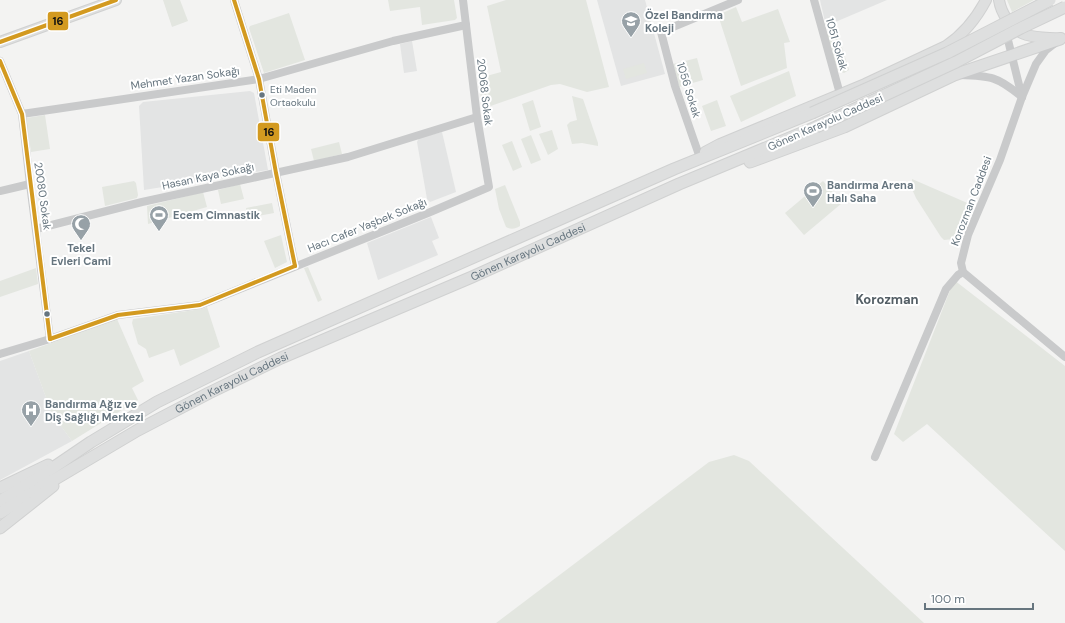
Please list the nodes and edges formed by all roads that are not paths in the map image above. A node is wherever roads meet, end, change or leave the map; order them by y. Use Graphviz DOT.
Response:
graph roads {
  1 [pos="116,0"];
  2 [pos="234,0"];
  3 [pos="463,0"];
  4 [pos="738,0"];
  5 [pos="814,0"];
  6 [pos="986,0"];
  7 [pos="1050,0"];
  8 [pos="999,4"];
  9 [pos="1065,7"];
  10 [pos="466,25"];
  11 [pos="1062,38"];
  12 [pos="0,42"];
  13 [pos="1011,56"];
  14 [pos="0,61"];
  15 [pos="954,75"];
  16 [pos="259,79"];
  17 [pos="840,94"];
  18 [pos="1022,97"];
  19 [pos="22,114"];
  20 [pos="477,117"];
  21 [pos="699,155"];
  22 [pos="674,169"];
  23 [pos="276,173"];
  24 [pos="30,184"];
  25 [pos="679,184"];
  26 [pos="489,186"];
  27 [pos="0,191"];
  28 [pos="36,229"];
  29 [pos="295,266"];
  30 [pos="963,272"];
  31 [pos="50,339"];
  32 [pos="0,354"];
  33 [pos="1065,357"];
  34 [pos="71,456"];
  35 [pos="875,457"];
  36 [pos="70,470"];
  37 [pos="0,488"];
  38 [pos="0,501"];
  39 [pos="0,513"];
  40 [pos="0,528"];
  1 -- 12 [label="main road"];
  2 -- 16 [label="street"];
  3 -- 10 [label="street, 20068 Sokak"];
  4 -- 21 [label="street, 1056 Sokak"];
  5 -- 17 [label="street, 1051 Sokak"];
  6 -- 17 [label="main road"];
  7 -- 22 [label="highway, Gönen Karayolu Caddesi, bridge"];
  8 -- 11 [label="main road"];
  8 -- 13 [label="street"];
  9 -- 25 [label="highway, Gönen Karayolu Caddesi, bridge"];
  10 -- 16 [label="street, Mehmet Yazan Sokağı"];
  10 -- 20 [label="street, 20068 Sokak"];
  11 -- 13 [label="highway"];
  11 -- 18 [label="street, Korozman Caddesi"];
  13 -- 15 [label="highway"];
  13 -- 18 [label="street"];
  14 -- 19 [label="street, 20080 Sokak"];
  15 -- 18 [label="street"];
  15 -- 25 [label="highway"];
  16 -- 19 [label="street, Mehmet Yazan Sokağı"];
  16 -- 23 [label="street"];
  17 -- 21 [label="main road"];
  18 -- 30 [label="street, Korozman Caddesi"];
  19 -- 24 [label="street, 20080 Sokak"];
  20 -- 23 [label="street, Hasan Kaya Sokağı"];
  20 -- 26 [label="street, 20068 Sokak"];
  21 -- 22 [label="main road"];
  22 -- 34 [label="highway, Gönen Karayolu Caddesi"];
  23 -- 28 [label="street, Hasan Kaya Sokağı"];
  23 -- 29 [label="street"];
  24 -- 27 [label="street"];
  24 -- 28 [label="street, 20080 Sokak"];
  25 -- 36 [label="highway, Gönen Karayolu Caddesi"];
  26 -- 29 [label="street, Hacı Cafer Yaşbek Sokağı"];
  28 -- 31 [label="street, 20080 Sokak"];
  29 -- 31 [label="street, Hacı Cafer Yaşbek Sokağı"];
  30 -- 33 [label="street"];
  30 -- 35 [label="street"];
  31 -- 32 [label="street, Hacı Cafer Yaşbek Sokağı"];
  34 -- 37 [label="highway"];
  34 -- 38 [label="highway, Gönen Karayolu Caddesi"];
  36 -- 39 [label="highway, Gönen Karayolu Caddesi"];
  36 -- 40 [label="highway"];
}
